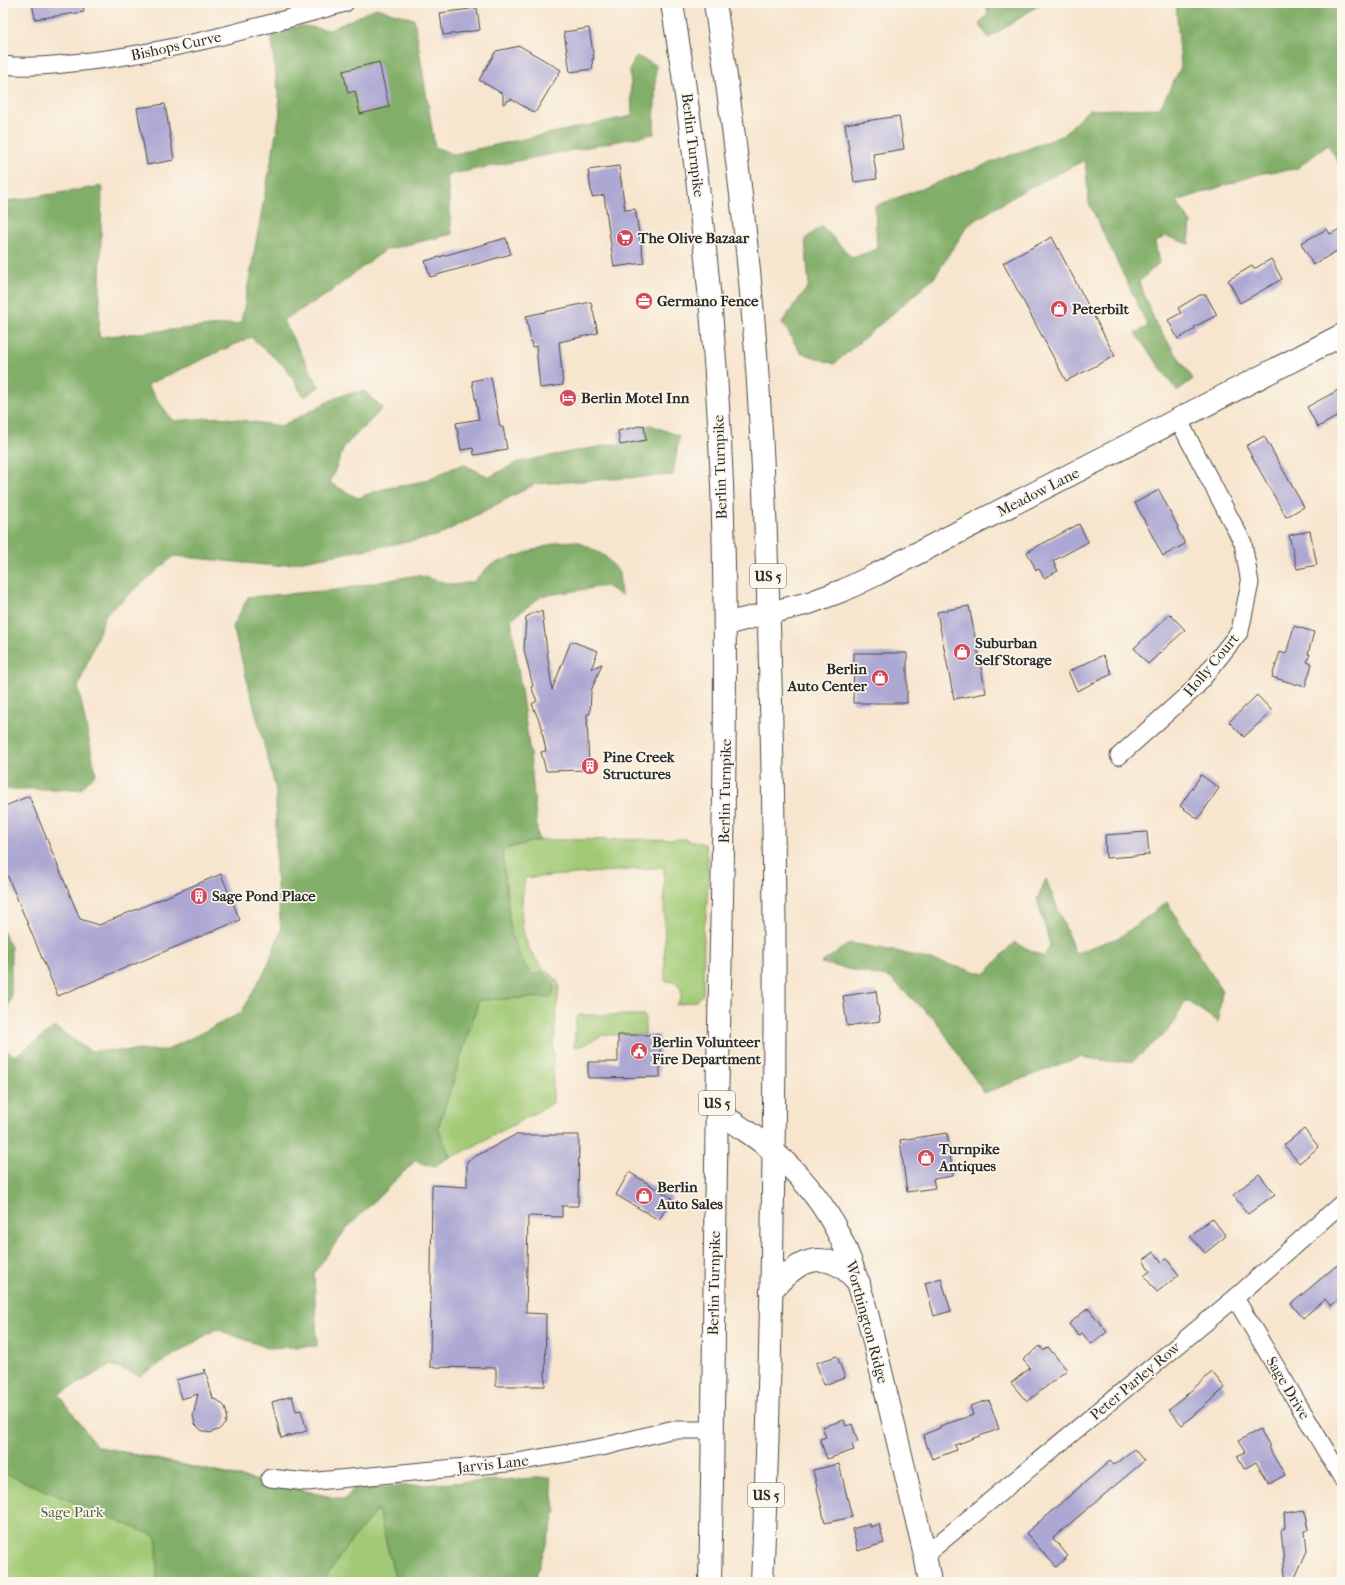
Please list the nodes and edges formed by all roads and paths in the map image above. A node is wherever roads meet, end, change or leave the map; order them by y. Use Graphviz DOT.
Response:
graph roads {
  1 [pos="345,3"];
  2 [pos="672,3"];
  3 [pos="715,3"];
  4 [pos="3,65"];
  5 [pos="1342,335"];
  6 [pos="1178,419"];
  7 [pos="769,613"];
  8 [pos="725,624"];
  9 [pos="1119,756"];
  10 [pos="717,1111"];
  11 [pos="774,1152"];
  12 [pos="1342,1203"];
  13 [pos="859,1283"];
  14 [pos="771,1291"];
  15 [pos="1235,1298"];
  16 [pos="713,1430"];
  17 [pos="270,1478"];
  18 [pos="1342,1478"];
  19 [pos="925,1555"];
  20 [pos="710,1582"];
  21 [pos="762,1582"];
  22 [pos="930,1582"];
  1 -- 4 [label="street, Bishops Curve"];
  2 -- 8 [label="main road, Berlin Turnpike / US 5"];
  3 -- 7 [label="main road, US 5"];
  5 -- 6 [label="main road, Meadow Lane"];
  6 -- 7 [label="main road, Meadow Lane"];
  6 -- 9 [label="street, Holly Court"];
  7 -- 8 [label="main road, Meadow Lane"];
  7 -- 11 [label="main road, US 5"];
  8 -- 10 [label="main road, Berlin Turnpike / US 5"];
  10 -- 11 [label="main road, Worthington Ridge"];
  10 -- 16 [label="main road, Berlin Turnpike / US 5"];
  11 -- 13 [label="main road, Worthington Ridge"];
  11 -- 14 [label="main road, US 5"];
  12 -- 15 [label="street, Peter Parley Row"];
  13 -- 14 [label="main road"];
  13 -- 19 [label="main road, Worthington Ridge"];
  14 -- 21 [label="main road, US 5"];
  15 -- 18 [label="street, Sage Drive"];
  15 -- 19 [label="street, Peter Parley Row"];
  16 -- 17 [label="street, Jarvis Lane"];
  16 -- 20 [label="main road, Berlin Turnpike / US 5"];
  19 -- 22 [label="main road, Worthington Ridge"];
}
